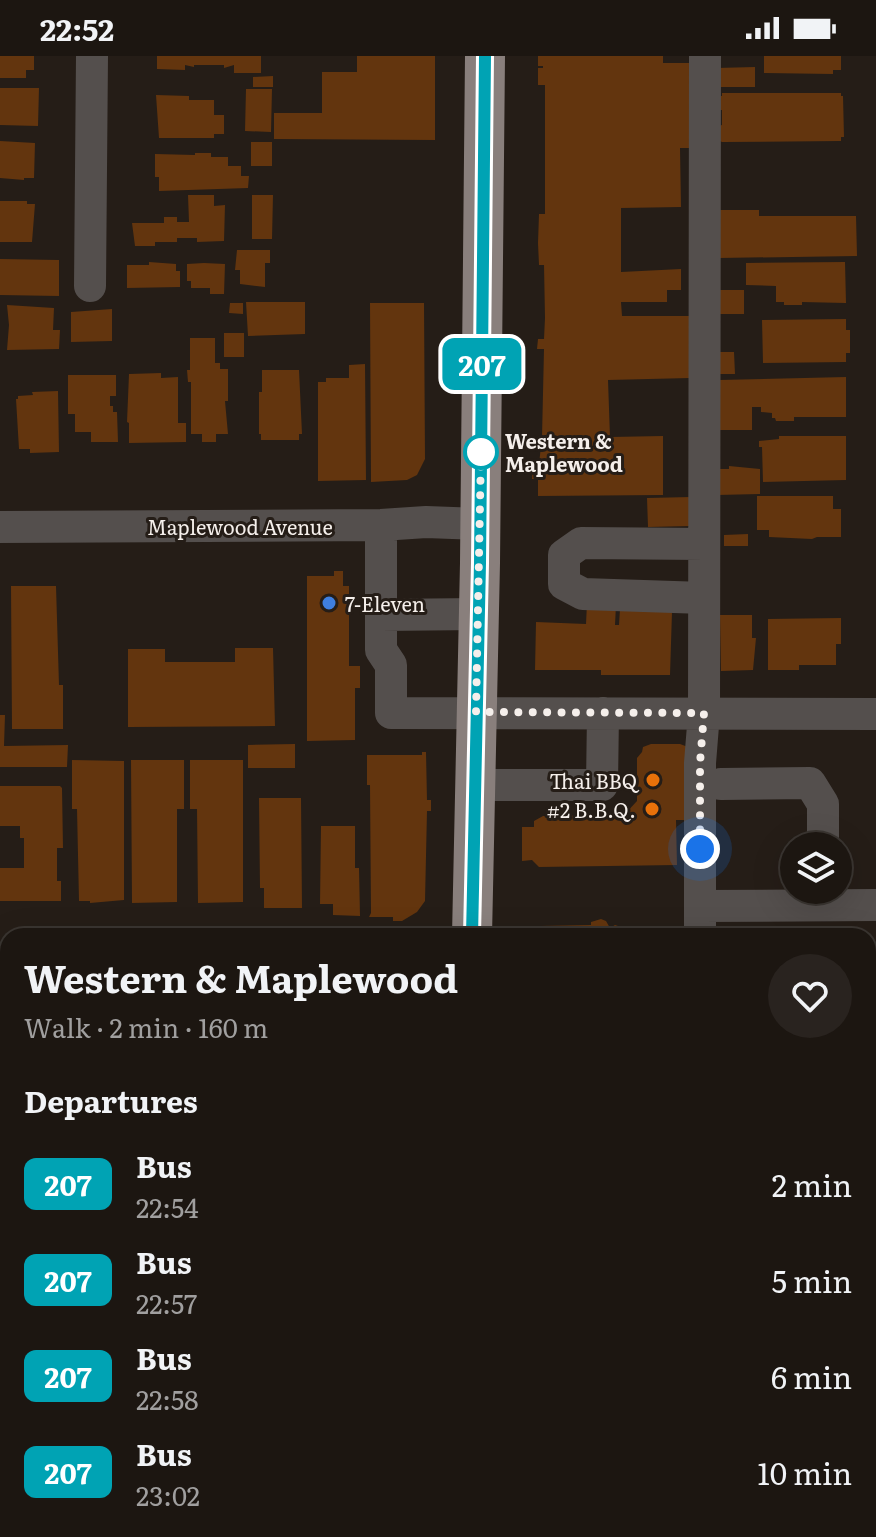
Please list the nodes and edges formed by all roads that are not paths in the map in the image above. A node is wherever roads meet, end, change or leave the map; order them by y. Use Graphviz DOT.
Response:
graph roads {
  1 [pos="92,56"];
  2 [pos="485,56"];
  3 [pos="705,56"];
  4 [pos="90,286"];
  5 [pos="480,524"];
  6 [pos="381,525"];
  7 [pos="0,527"];
  8 [pos="704,544"];
  9 [pos="704,598"];
  10 [pos="478,614"];
  11 [pos="381,615"];
  12 [pos="476,712"];
  13 [pos="603,713"];
  14 [pos="704,713"];
  15 [pos="876,714"];
  16 [pos="721,784"];
  17 [pos="475,785"];
  18 [pos="823,832"];
  19 [pos="852,901"];
  20 [pos="787,904"];
  21 [pos="876,905"];
  22 [pos="700,921"];
  23 [pos="472,928"];
  1 -- 4 [label="street"];
  2 -- 5 [label="main road"];
  3 -- 8 [label="street"];
  5 -- 6 [label="street, Maplewood Avenue"];
  5 -- 10 [label="main road"];
  6 -- 7 [label="street, Maplewood Avenue"];
  6 -- 11 [label="street"];
  8 -- 9 [label="street"];
  8 -- 9 [label="street"];
  9 -- 14 [label="street"];
  10 -- 11 [label="street"];
  10 -- 12 [label="main road"];
  11 -- 12 [label="street"];
  12 -- 13 [label="street"];
  12 -- 17 [label="main road"];
  13 -- 14 [label="street"];
  13 -- 17 [label="street"];
  14 -- 15 [label="street"];
  14 -- 22 [label="street"];
  16 -- 18 [label="street"];
  17 -- 23 [label="main road"];
  19 -- 21 [label="street"];
  20 -- 22 [label="street"];
}
